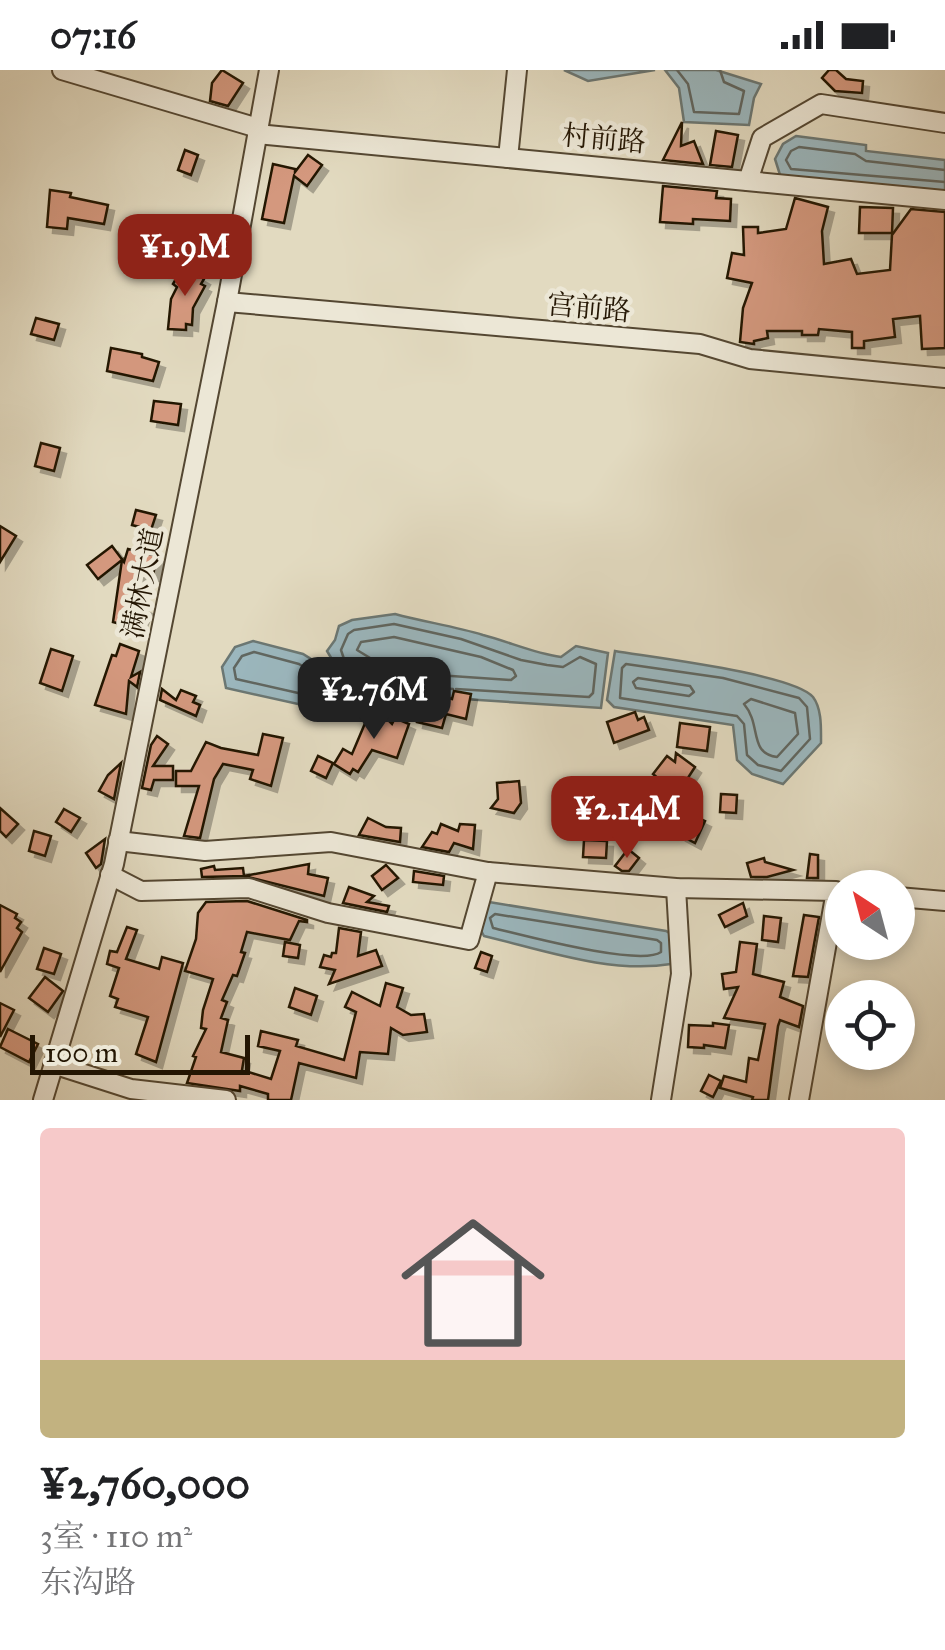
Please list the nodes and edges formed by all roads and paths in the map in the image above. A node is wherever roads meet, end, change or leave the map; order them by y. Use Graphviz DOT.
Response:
graph roads {
  1 [pos="62,70"];
  2 [pos="269,70"];
  3 [pos="516,70"];
  4 [pos="945,122"];
  5 [pos="258,131"];
  6 [pos="508,158"];
  7 [pos="748,181"];
  8 [pos="945,200"];
  9 [pos="227,302"];
  10 [pos="945,378"];
  11 [pos="118,841"];
  12 [pos="488,872"];
  13 [pos="110,876"];
  14 [pos="676,888"];
  15 [pos="825,892"];
  16 [pos="915,898"];
  17 [pos="945,901"];
  18 [pos="826,960"];
  19 [pos="54,1064"];
  20 [pos="42,1100"];
  21 [pos="226,1100"];
  22 [pos="660,1100"];
  23 [pos="799,1100"];
  1 -- 5 [label="street, 村前路"];
  2 -- 5 [label="street, 满林大道"];
  3 -- 6 [label="street"];
  4 -- 7 [label="street"];
  5 -- 6 [label="street, 村前路"];
  5 -- 9 [label="street, 满林大道"];
  6 -- 7 [label="street, 村前路"];
  7 -- 8 [label="street, 村前路"];
  9 -- 10 [label="street, 宫前路"];
  9 -- 11 [label="street, 满林大道"];
  11 -- 12 [label="street"];
  11 -- 13 [label="street, 满林大道"];
  12 -- 13 [label="street"];
  12 -- 14 [label="street"];
  13 -- 19 [label="street, 满林大道"];
  14 -- 15 [label="street"];
  14 -- 22 [label="street"];
  16 -- 17 [label="street"];
  18 -- 23 [label="street"];
  19 -- 20 [label="street, 满林大道"];
  19 -- 21 [label="street"];
}
